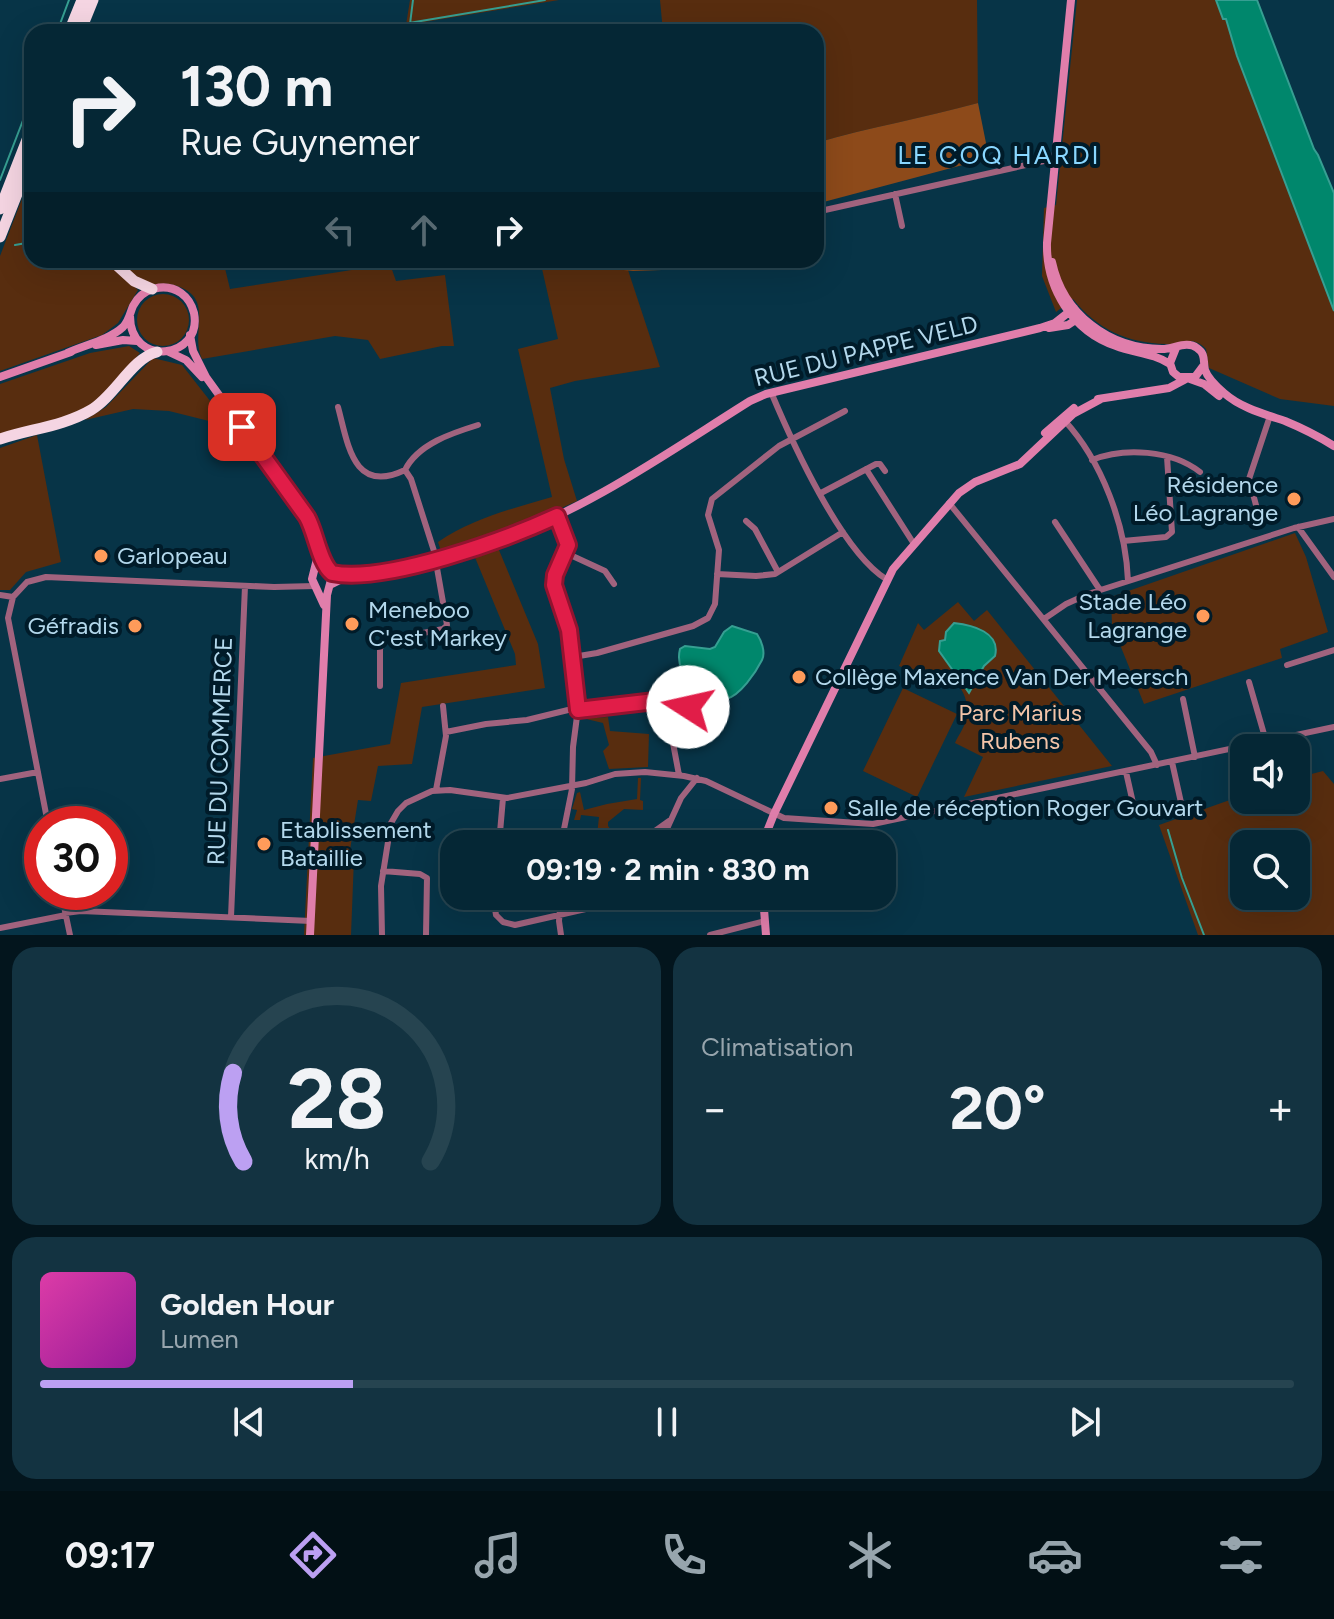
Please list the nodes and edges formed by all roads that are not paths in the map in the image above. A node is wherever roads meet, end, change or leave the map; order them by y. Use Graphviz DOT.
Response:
graph roads {
  1 [pos="82,0"];
  2 [pos="94,0"];
  3 [pos="1071,0"];
  4 [pos="72,24"];
  5 [pos="86,24"];
  6 [pos="24,148"];
  7 [pos="1056,160"];
  8 [pos="24,176"];
  9 [pos="895,194"];
  10 [pos="0,209"];
  11 [pos="824,210"];
  12 [pos="902,226"];
  13 [pos="0,237"];
  14 [pos="120,268"];
  15 [pos="152,289"];
  16 [pos="1071,310"];
  17 [pos="130,316"];
  18 [pos="1078,318"];
  19 [pos="1040,328"];
  20 [pos="190,335"];
  21 [pos="138,341"];
  22 [pos="1176,348"];
  23 [pos="162,352"];
  24 [pos="67,353"];
  25 [pos="1204,365"];
  26 [pos="1171,368"];
  27 [pos="0,377"];
  28 [pos="1188,379"];
  29 [pos="1152,390"];
  30 [pos="771,392"];
  31 [pos="226,405"];
  32 [pos="338,407"];
  33 [pos="1252,410"];
  34 [pos="845,411"];
  35 [pos="1270,416"];
  36 [pos="1063,419"];
  37 [pos="478,425"];
  38 [pos="0,439"];
  39 [pos="792,439"];
  40 [pos="1334,446"];
  41 [pos="1167,457"];
  42 [pos="1092,460"];
  43 [pos="866,469"];
  44 [pos="405,470"];
  45 [pos="885,471"];
  46 [pos="1200,472"];
  47 [pos="821,493"];
  48 [pos="949,503"];
  49 [pos="557,516"];
  50 [pos="1334,519"];
  51 [pos="1260,520"];
  52 [pos="746,521"];
  53 [pos="1055,522"];
  54 [pos="1298,527"];
  55 [pos="1262,528"];
  56 [pos="843,532"];
  57 [pos="1265,537"];
  58 [pos="317,538"];
  59 [pos="1123,541"];
  60 [pos="914,544"];
  61 [pos="566,553"];
  62 [pos="436,559"];
  63 [pos="329,571"];
  64 [pos="314,572"];
  65 [pos="778,572"];
  66 [pos="717,574"];
  67 [pos="357,575"];
  68 [pos="1334,577"];
  69 [pos="886,579"];
  70 [pos="1128,581"];
  71 [pos="614,584"];
  72 [pos="245,586"];
  73 [pos="289,586"];
  74 [pos="316,586"];
  75 [pos="329,586"];
  76 [pos="1100,590"];
  77 [pos="0,595"];
  78 [pos="13,597"];
  79 [pos="1044,619"];
  80 [pos="326,626"];
  81 [pos="1334,650"];
  82 [pos="573,657"];
  83 [pos="1287,665"];
  84 [pos="1249,682"];
  85 [pos="380,686"];
  86 [pos="1183,699"];
  87 [pos="443,706"];
  88 [pos="578,710"];
  89 [pos="1334,727"];
  90 [pos="446,732"];
  91 [pos="1264,734"];
  92 [pos="1300,734"];
  93 [pos="1230,749"];
  94 [pos="1195,757"];
  95 [pos="1172,762"];
  96 [pos="1157,765"];
  97 [pos="38,772"];
  98 [pos="1126,772"];
  99 [pos="679,775"];
  100 [pos="697,778"];
  101 [pos="0,779"];
  102 [pos="573,785"];
  103 [pos="436,790"];
  104 [pos="503,798"];
  105 [pos="1133,803"];
  106 [pos="45,806"];
  107 [pos="774,814"];
  108 [pos="1184,816"];
  109 [pos="669,821"];
  110 [pos="500,830"];
  111 [pos="564,830"];
  112 [pos="656,830"];
  113 [pos="664,830"];
  114 [pos="768,830"];
  115 [pos="383,871"];
  116 [pos="65,910"];
  117 [pos="495,910"];
  118 [pos="560,910"];
  119 [pos="582,910"];
  120 [pos="764,910"];
  121 [pos="66,914"];
  122 [pos="560,915"];
  123 [pos="231,917"];
  124 [pos="311,921"];
  125 [pos="765,921"];
  126 [pos="0,928"];
  127 [pos="70,935"];
  128 [pos="310,935"];
  129 [pos="382,935"];
  130 [pos="426,935"];
  131 [pos="561,935"];
  132 [pos="710,935"];
  133 [pos="766,935"];
  1 -- 4 [label="highway"];
  2 -- 5 [label="highway"];
  3 -- 7 [label="street"];
  6 -- 10 [label="highway"];
  7 -- 9 [label="street"];
  7 -- 16 [label="street"];
  8 -- 13 [label="highway"];
  9 -- 11 [label="street"];
  9 -- 12 [label="street"];
  14 -- 15 [label="highway"];
  15 -- 17 [label="street"];
  15 -- 20 [label="street"];
  16 -- 18 [label="street"];
  16 -- 19 [label="street, RUE DU PAPPE VELD"];
  17 -- 21 [label="street"];
  17 -- 24 [label="street"];
  18 -- 19 [label="street, RUE DU PAPPE VELD"];
  18 -- 22 [label="street"];
  18 -- 26 [label="street"];
  19 -- 30 [label="street, RUE DU PAPPE VELD"];
  20 -- 23 [label="street"];
  20 -- 31 [label="street"];
  21 -- 23 [label="street"];
  21 -- 24 [label="street"];
  22 -- 25 [label="street"];
  22 -- 26 [label="street"];
  23 -- 31 [label="street"];
  23 -- 38 [label="highway"];
  24 -- 27 [label="street"];
  25 -- 28 [label="street"];
  25 -- 33 [label="street"];
  26 -- 28 [label="street"];
  26 -- 29 [label="street"];
  28 -- 29 [label="street"];
  28 -- 33 [label="street"];
  29 -- 36 [label="street"];
  30 -- 39 [label="street"];
  30 -- 49 [label="street, RUE DU PAPPE VELD"];
  31 -- 58 [label="street"];
  32 -- 44 [label="street"];
  33 -- 35 [label="street"];
  34 -- 39 [label="street"];
  35 -- 40 [label="street"];
  35 -- 51 [label="street"];
  36 -- 42 [label="street"];
  36 -- 48 [label="street"];
  37 -- 44 [label="street"];
  39 -- 47 [label="street"];
  39 -- 66 [label="street"];
  41 -- 42 [label="street"];
  41 -- 46 [label="street"];
  41 -- 59 [label="street"];
  42 -- 59 [label="street"];
  43 -- 45 [label="street"];
  43 -- 47 [label="street"];
  43 -- 60 [label="street"];
  44 -- 62 [label="street"];
  47 -- 56 [label="street"];
  48 -- 60 [label="street"];
  48 -- 79 [label="street"];
  49 -- 61 [label="street"];
  49 -- 62 [label="street, RUE DU PAPPE VELD"];
  50 -- 54 [label="street"];
  52 -- 65 [label="street"];
  53 -- 76 [label="street"];
  54 -- 57 [label="street"];
  54 -- 68 [label="street"];
  55 -- 57 [label="street"];
  56 -- 65 [label="street"];
  56 -- 69 [label="street"];
  57 -- 70 [label="street"];
  58 -- 63 [label="street"];
  58 -- 64 [label="street"];
  59 -- 70 [label="street"];
  60 -- 69 [label="street"];
  61 -- 71 [label="street"];
  61 -- 82 [label="street"];
  62 -- 67 [label="street, RUE DU PAPPE VELD"];
  62 -- 85 [label="street"];
  63 -- 64 [label="street, RUE DU PAPPE VELD"];
  63 -- 67 [label="street, RUE DU PAPPE VELD"];
  63 -- 75 [label="street"];
  64 -- 73 [label="street"];
  64 -- 74 [label="street"];
  65 -- 66 [label="street"];
  66 -- 82 [label="street"];
  67 -- 75 [label="street, RUE DU PAPPE VELD"];
  69 -- 107 [label="street"];
  70 -- 76 [label="street"];
  72 -- 73 [label="street"];
  72 -- 78 [label="street"];
  72 -- 123 [label="street, RUE DU COMMERCE"];
  73 -- 74 [label="street"];
  74 -- 75 [label="street, RUE DU PAPPE VELD"];
  74 -- 80 [label="street"];
  75 -- 80 [label="street"];
  76 -- 79 [label="street"];
  77 -- 78 [label="street"];
  78 -- 97 [label="street"];
  79 -- 96 [label="street"];
  80 -- 124 [label="street"];
  81 -- 83 [label="street"];
  82 -- 88 [label="street"];
  84 -- 91 [label="street"];
  86 -- 94 [label="street"];
  87 -- 90 [label="street"];
  88 -- 90 [label="street"];
  88 -- 99 [label="street"];
  88 -- 102 [label="street"];
  89 -- 92 [label="street"];
  90 -- 103 [label="street"];
  93 -- 94 [label="street"];
  94 -- 95 [label="street"];
  95 -- 96 [label="street"];
  95 -- 108 [label="street"];
  96 -- 98 [label="street"];
  97 -- 101 [label="street"];
  97 -- 106 [label="street"];
  98 -- 105 [label="street"];
  98 -- 107 [label="street"];
  99 -- 100 [label="street"];
  99 -- 102 [label="street"];
  100 -- 107 [label="street"];
  100 -- 109 [label="street"];
  102 -- 104 [label="street"];
  102 -- 111 [label="street"];
  103 -- 104 [label="street"];
  103 -- 115 [label="street"];
  104 -- 110 [label="street"];
  107 -- 114 [label="street"];
  109 -- 112 [label="street"];
  109 -- 113 [label="street"];
  115 -- 129 [label="street"];
  115 -- 130 [label="street"];
  116 -- 121 [label="street"];
  117 -- 122 [label="street"];
  118 -- 122 [label="street"];
  119 -- 122 [label="street"];
  120 -- 125 [label="street"];
  121 -- 123 [label="street"];
  121 -- 126 [label="street"];
  121 -- 127 [label="street"];
  122 -- 131 [label="street"];
  123 -- 124 [label="street"];
  124 -- 128 [label="street"];
  125 -- 132 [label="street"];
  125 -- 133 [label="street"];
}
